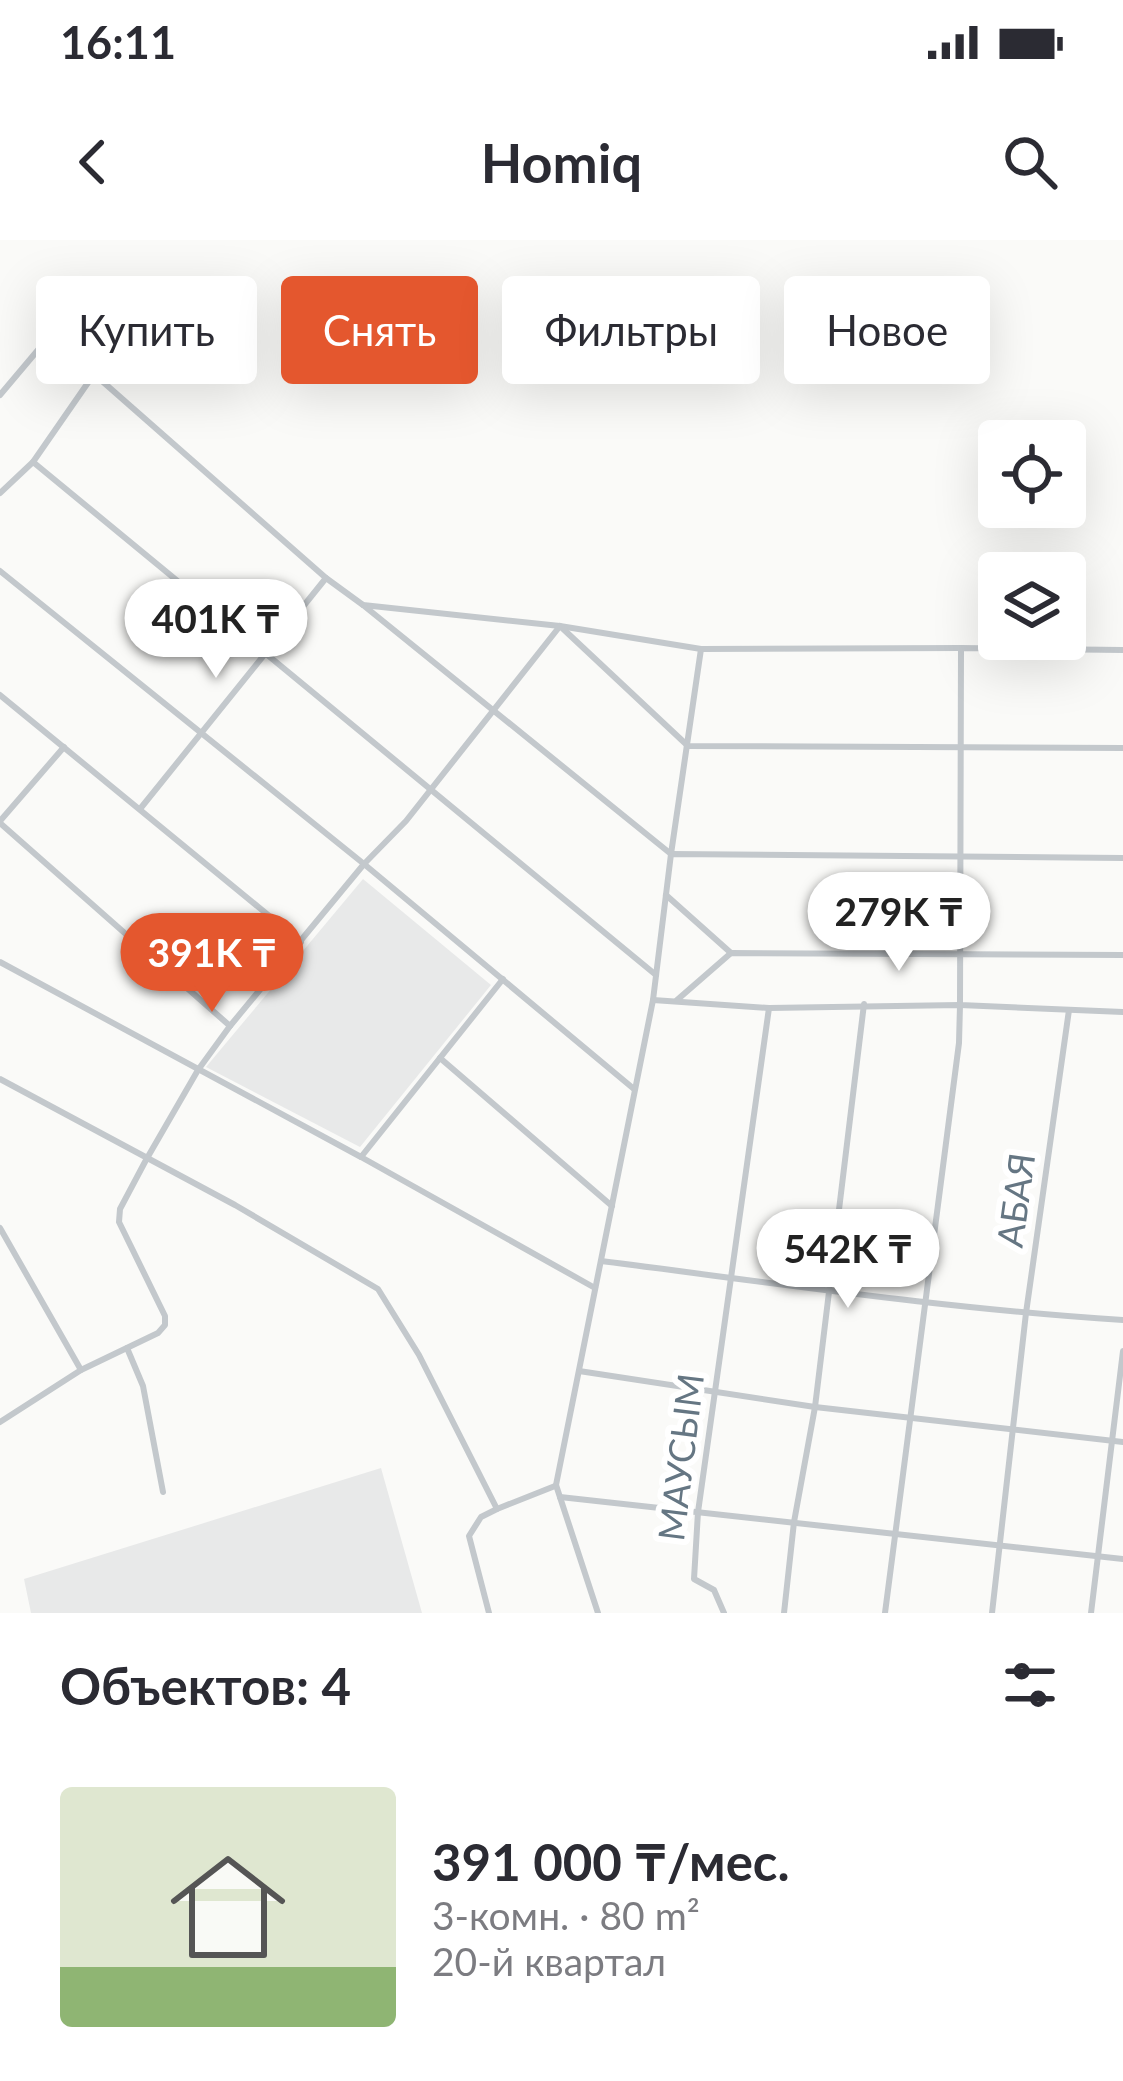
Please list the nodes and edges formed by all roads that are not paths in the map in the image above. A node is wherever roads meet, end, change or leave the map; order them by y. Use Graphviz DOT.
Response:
graph roads {
  1 [pos="36,352"];
  2 [pos="0,379"];
  3 [pos="11,382"];
  4 [pos="87,384"];
  5 [pos="105,384"];
  6 [pos="0,395"];
  7 [pos="33,462"];
  8 [pos="0,493"];
  9 [pos="0,572"];
  10 [pos="326,578"];
  11 [pos="364,605"];
  12 [pos="560,626"];
  13 [pos="961,647"];
  14 [pos="700,649"];
  15 [pos="1123,650"];
  16 [pos="266,653"];
  17 [pos="0,695"];
  18 [pos="492,712"];
  19 [pos="201,733"];
  20 [pos="688,746"];
  21 [pos="960,746"];
  22 [pos="64,747"];
  23 [pos="1123,748"];
  24 [pos="431,789"];
  25 [pos="140,809"];
  26 [pos="0,822"];
  27 [pos="671,854"];
  28 [pos="1123,858"];
  29 [pos="960,859"];
  30 [pos="364,864"];
  31 [pos="666,895"];
  32 [pos="301,942"];
  33 [pos="959,952"];
  34 [pos="730,953"];
  35 [pos="1123,955"];
  36 [pos="0,962"];
  37 [pos="656,975"];
  38 [pos="503,980"];
  39 [pos="653,1000"];
  40 [pos="677,1000"];
  41 [pos="864,1004"];
  42 [pos="960,1005"];
  43 [pos="769,1008"];
  44 [pos="1069,1009"];
  45 [pos="1123,1012"];
  46 [pos="230,1026"];
  47 [pos="440,1058"];
  48 [pos="198,1070"];
  49 [pos="0,1078"];
  50 [pos="635,1090"];
  51 [pos="361,1157"];
  52 [pos="146,1160"];
  53 [pos="612,1205"];
  54 [pos="0,1228"];
  55 [pos="601,1261"];
  56 [pos="730,1277"];
  57 [pos="596,1288"];
  58 [pos="829,1291"];
  59 [pos="924,1302"];
  60 [pos="1026,1313"];
  61 [pos="1123,1320"];
  62 [pos="127,1348"];
  63 [pos="1123,1351"];
  64 [pos="81,1370"];
  65 [pos="579,1371"];
  66 [pos="715,1391"];
  67 [pos="814,1406"];
  68 [pos="909,1417"];
  69 [pos="1,1420"];
  70 [pos="1012,1429"];
  71 [pos="1112,1441"];
  72 [pos="1123,1442"];
  73 [pos="556,1485"];
  74 [pos="163,1492"];
  75 [pos="560,1497"];
  76 [pos="496,1509"];
  77 [pos="698,1512"];
  78 [pos="794,1522"];
  79 [pos="896,1533"];
  80 [pos="1000,1544"];
  81 [pos="1097,1556"];
  82 [pos="1123,1559"];
  83 [pos="489,1613"];
  84 [pos="598,1613"];
  85 [pos="724,1613"];
  86 [pos="784,1613"];
  87 [pos="885,1613"];
  88 [pos="992,1613"];
  89 [pos="1090,1613"];
  1 -- 3 [label="street"];
  2 -- 3 [label="street"];
  3 -- 6 [label="street"];
  4 -- 7 [label="street"];
  5 -- 10 [label="street"];
  7 -- 8 [label="street"];
  7 -- 16 [label="street"];
  9 -- 19 [label="street"];
  10 -- 11 [label="street"];
  10 -- 16 [label="street"];
  11 -- 12 [label="street"];
  11 -- 18 [label="street"];
  12 -- 14 [label="street"];
  12 -- 18 [label="street"];
  12 -- 20 [label="street"];
  13 -- 14 [label="street"];
  13 -- 15 [label="street"];
  13 -- 21 [label="street"];
  14 -- 20 [label="street"];
  16 -- 19 [label="street"];
  16 -- 24 [label="street"];
  17 -- 22 [label="street"];
  18 -- 24 [label="street"];
  18 -- 27 [label="street"];
  19 -- 25 [label="street"];
  19 -- 30 [label="street"];
  20 -- 21 [label="street"];
  20 -- 27 [label="street"];
  21 -- 23 [label="street"];
  21 -- 29 [label="street"];
  22 -- 25 [label="street"];
  22 -- 26 [label="street"];
  24 -- 30 [label="street"];
  24 -- 37 [label="street"];
  25 -- 32 [label="street"];
  26 -- 46 [label="street"];
  27 -- 29 [label="street"];
  27 -- 31 [label="street"];
  28 -- 29 [label="street"];
  29 -- 33 [label="street"];
  30 -- 32 [label="street"];
  30 -- 38 [label="street"];
  31 -- 34 [label="street"];
  31 -- 37 [label="street"];
  32 -- 46 [label="street"];
  33 -- 34 [label="street"];
  33 -- 35 [label="street"];
  33 -- 42 [label="street"];
  34 -- 40 [label="street"];
  36 -- 48 [label="street"];
  37 -- 39 [label="street"];
  38 -- 47 [label="street"];
  38 -- 50 [label="street"];
  39 -- 40 [label="street"];
  39 -- 50 [label="street"];
  40 -- 43 [label="street"];
  41 -- 42 [label="street"];
  41 -- 43 [label="street"];
  41 -- 58 [label="street"];
  42 -- 44 [label="street"];
  42 -- 59 [label="street"];
  43 -- 56 [label="street, МАУСЫМ"];
  44 -- 45 [label="street"];
  44 -- 60 [label="street, АБАЯ"];
  46 -- 48 [label="street"];
  47 -- 51 [label="street"];
  47 -- 53 [label="street"];
  48 -- 51 [label="street"];
  48 -- 52 [label="street"];
  49 -- 52 [label="street"];
  50 -- 53 [label="street"];
  51 -- 57 [label="street"];
  52 -- 62 [label="street"];
  52 -- 76 [label="street"];
  53 -- 55 [label="street"];
  54 -- 64 [label="street"];
  55 -- 56 [label="street"];
  55 -- 57 [label="street"];
  56 -- 58 [label="street"];
  56 -- 66 [label="street, МАУСЫМ"];
  57 -- 65 [label="street"];
  58 -- 59 [label="street"];
  58 -- 67 [label="street"];
  59 -- 60 [label="street"];
  59 -- 68 [label="street"];
  60 -- 61 [label="street"];
  60 -- 70 [label="street, АБАЯ"];
  62 -- 64 [label="street"];
  62 -- 74 [label="street"];
  63 -- 71 [label="street"];
  64 -- 69 [label="street"];
  65 -- 66 [label="street"];
  65 -- 73 [label="street"];
  66 -- 67 [label="street"];
  66 -- 77 [label="street, МАУСЫМ"];
  67 -- 68 [label="street"];
  67 -- 78 [label="street"];
  68 -- 70 [label="street"];
  68 -- 79 [label="street"];
  70 -- 71 [label="street"];
  70 -- 80 [label="street, АБАЯ"];
  71 -- 72 [label="street"];
  71 -- 81 [label="street"];
  73 -- 75 [label="street"];
  73 -- 76 [label="street"];
  75 -- 77 [label="street"];
  75 -- 84 [label="street"];
  76 -- 83 [label="street"];
  77 -- 78 [label="street"];
  77 -- 85 [label="street, МАУСЫМ"];
  78 -- 79 [label="street"];
  78 -- 86 [label="street"];
  79 -- 80 [label="street"];
  79 -- 87 [label="street"];
  80 -- 81 [label="street"];
  80 -- 88 [label="street, АБАЯ"];
  81 -- 82 [label="street"];
  81 -- 89 [label="street"];
}
